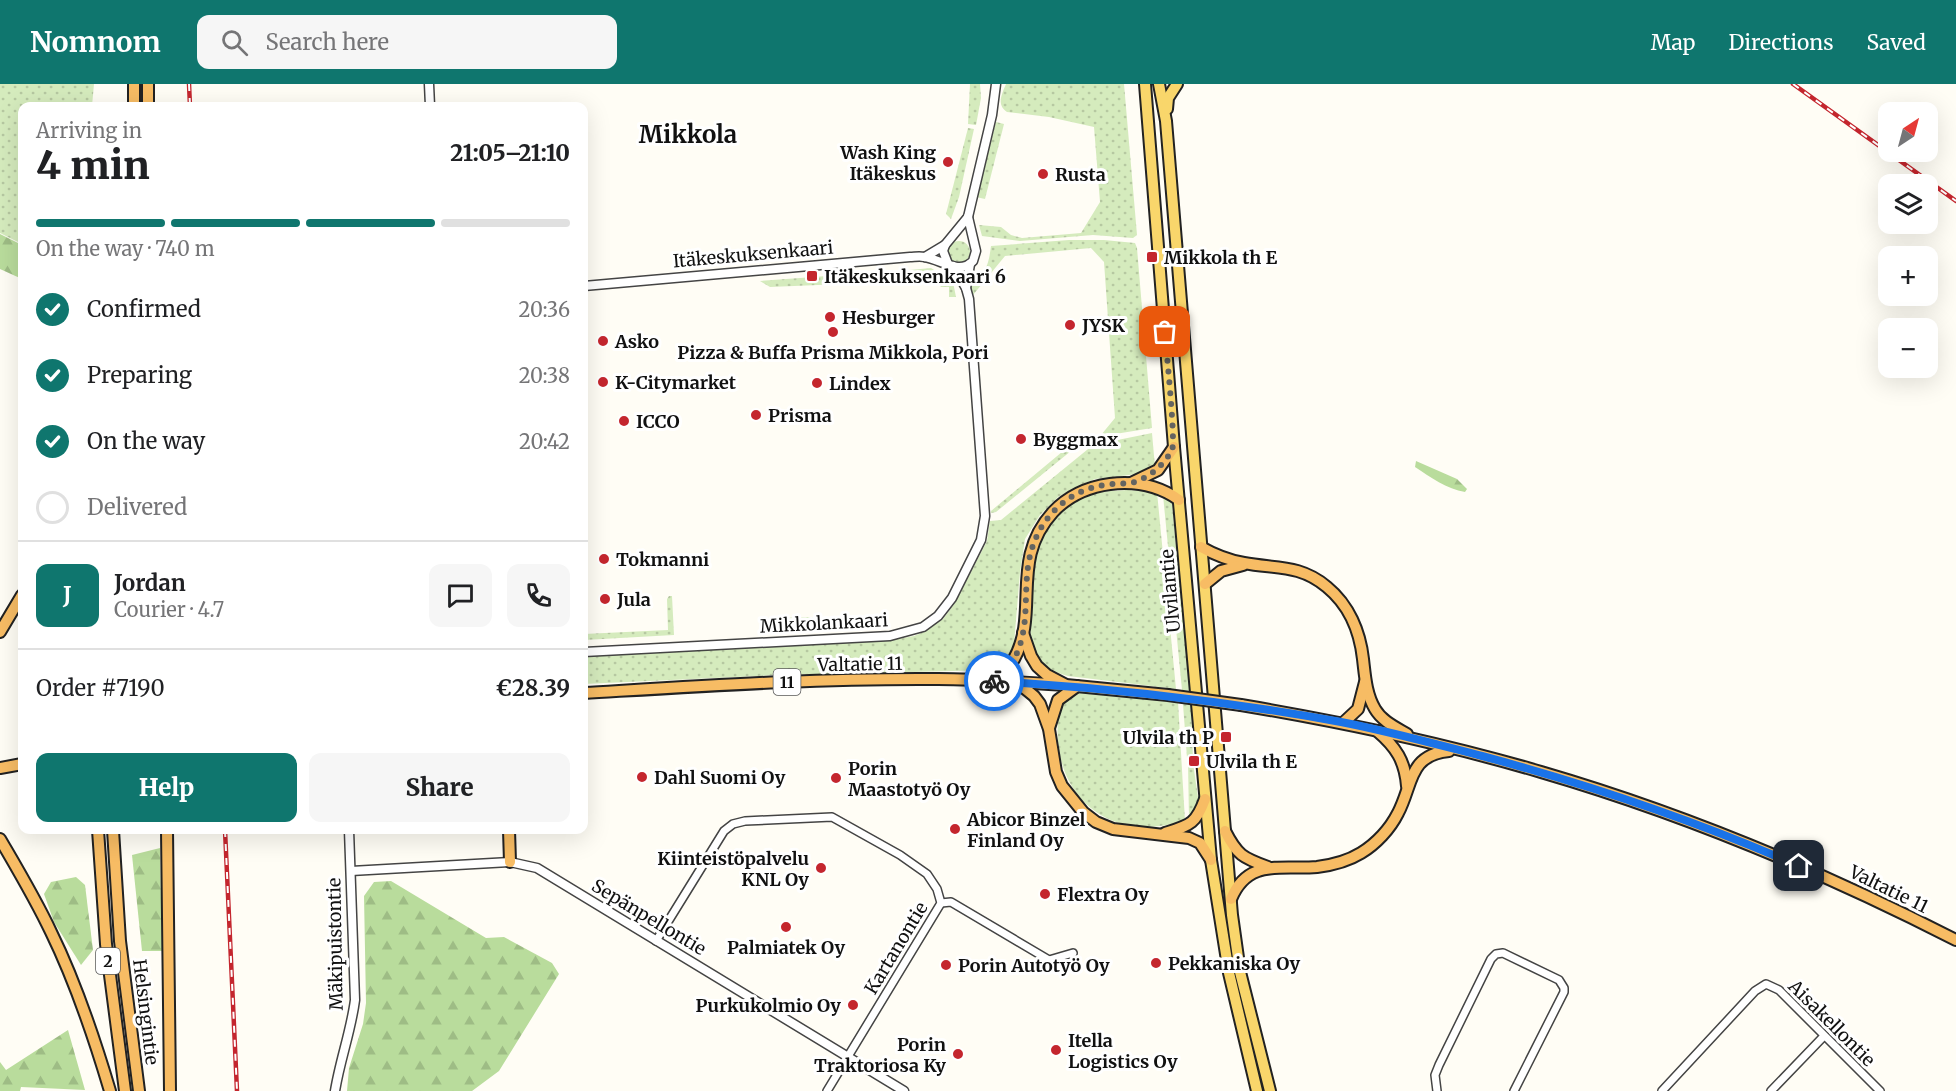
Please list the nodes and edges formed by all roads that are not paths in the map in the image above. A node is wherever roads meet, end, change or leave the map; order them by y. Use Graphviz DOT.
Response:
graph roads {
  1 [pos="134,84"];
  2 [pos="148,84"];
  3 [pos="429,84"];
  4 [pos="996,84"];
  5 [pos="1003,84"];
  6 [pos="1136,84"];
  7 [pos="1145,84"];
  8 [pos="1159,84"];
  9 [pos="1177,84"];
  10 [pos="996,95"];
  11 [pos="134,102"];
  12 [pos="148,102"];
  13 [pos="430,102"];
  14 [pos="1147,102"];
  15 [pos="1166,121"];
  16 [pos="968,217"];
  17 [pos="947,242"];
  18 [pos="973,242"];
  19 [pos="925,257"];
  20 [pos="970,264"];
  21 [pos="951,265"];
  22 [pos="588,286"];
  23 [pos="966,288"];
  24 [pos="1174,447"];
  25 [pos="1131,483"];
  26 [pos="1179,500"];
  27 [pos="1201,547"];
  28 [pos="1246,564"];
  29 [pos="1204,584"];
  30 [pos="18,602"];
  31 [pos="0,632"];
  32 [pos="1023,633"];
  33 [pos="588,652"];
  34 [pos="1365,680"];
  35 [pos="990,681"];
  36 [pos="1017,682"];
  37 [pos="1071,685"];
  38 [pos="588,693"];
  39 [pos="1343,723"];
  40 [pos="1049,729"];
  41 [pos="1375,730"];
  42 [pos="1418,740"];
  43 [pos="1458,750"];
  44 [pos="18,765"];
  45 [pos="0,768"];
  46 [pos="1407,786"];
  47 [pos="1205,799"];
  48 [pos="1225,831"];
  49 [pos="98,834"];
  50 [pos="113,834"];
  51 [pos="167,834"];
  52 [pos="349,834"];
  53 [pos="509,834"];
  54 [pos="1162,834"];
  55 [pos="0,839"];
  56 [pos="1211,860"];
  57 [pos="510,862"];
  58 [pos="1268,868"];
  59 [pos="351,871"];
  60 [pos="1231,899"];
  61 [pos="941,903"];
  62 [pos="656,940"];
  63 [pos="1956,940"];
  64 [pos="1073,952"];
  65 [pos="1824,1036"];
  66 [pos="848,1056"];
  67 [pos="110,1091"];
  68 [pos="125,1091"];
  69 [pos="139,1091"];
  70 [pos="170,1091"];
  71 [pos="335,1091"];
  72 [pos="827,1091"];
  73 [pos="904,1091"];
  74 [pos="1257,1091"];
  75 [pos="1269,1091"];
  76 [pos="1437,1091"];
  77 [pos="1514,1091"];
  78 [pos="1662,1091"];
  79 [pos="1771,1091"];
  80 [pos="1880,1091"];
  1 -- 11 [label="highway"];
  2 -- 12 [label="highway"];
  3 -- 13 [label="street"];
  4 -- 10 [label="street, Itäkeskuksenkaari"];
  5 -- 10 [label="street, Itäkeskuksenkaari"];
  6 -- 14 [label="main road"];
  7 -- 14 [label="main road, Ulvilantie"];
  8 -- 15 [label="main road, Ulvilantie"];
  9 -- 15 [label="main road"];
  10 -- 16 [label="street, Itäkeskuksenkaari"];
  14 -- 24 [label="main road, Ulvilantie"];
  15 -- 27 [label="main road, Ulvilantie"];
  16 -- 17 [label="street, Itäkeskuksenkaari"];
  16 -- 18 [label="street, Itäkeskuksenkaari"];
  17 -- 18 [label="street"];
  17 -- 19 [label="street, Itäkeskuksenkaari"];
  17 -- 21 [label="street"];
  18 -- 20 [label="street"];
  19 -- 21 [label="street, Itäkeskuksenkaari"];
  19 -- 22 [label="street, Itäkeskuksenkaari"];
  20 -- 21 [label="street"];
  20 -- 23 [label="street, Mikkolankaari"];
  21 -- 23 [label="street, Mikkolankaari"];
  23 -- 33 [label="street, Mikkolankaari"];
  24 -- 25 [label="highway"];
  24 -- 26 [label="main road, Ulvilantie"];
  25 -- 26 [label="highway"];
  25 -- 32 [label="highway"];
  26 -- 47 [label="main road, Ulvilantie"];
  27 -- 28 [label="highway"];
  27 -- 29 [label="main road, Ulvilantie"];
  28 -- 29 [label="highway"];
  28 -- 34 [label="highway"];
  29 -- 48 [label="main road, Ulvilantie"];
  30 -- 31 [label="highway"];
  32 -- 35 [label="highway"];
  32 -- 37 [label="highway"];
  34 -- 39 [label="highway"];
  34 -- 42 [label="highway"];
  35 -- 36 [label="highway, Valtatie 11 / 11"];
  35 -- 38 [label="highway, Valtatie 11 / 11"];
  36 -- 37 [label="highway, Valtatie 11 / 11"];
  36 -- 40 [label="highway"];
  37 -- 39 [label="highway, Valtatie 11 / 11, bridge"];
  37 -- 40 [label="highway"];
  39 -- 41 [label="highway, Valtatie 11 / 11"];
  40 -- 54 [label="highway"];
  41 -- 42 [label="highway, Valtatie 11 / 11"];
  41 -- 46 [label="highway"];
  42 -- 43 [label="highway, Valtatie 11 / 11"];
  43 -- 46 [label="highway"];
  43 -- 63 [label="highway, Valtatie 11 / 11"];
  44 -- 45 [label="highway"];
  46 -- 58 [label="highway"];
  47 -- 54 [label="highway"];
  47 -- 56 [label="main road, Ulvilantie"];
  48 -- 58 [label="highway"];
  48 -- 60 [label="main road, Ulvilantie"];
  49 -- 68 [label="highway, Helsingintie / 2"];
  50 -- 69 [label="highway, Helsingintie / 2"];
  51 -- 70 [label="highway"];
  52 -- 59 [label="street, Mäkipuistontie"];
  53 -- 57 [label="highway"];
  54 -- 56 [label="highway"];
  55 -- 67 [label="highway"];
  56 -- 74 [label="main road, Ulvilantie"];
  57 -- 59 [label="street, Sepänpellontie"];
  57 -- 62 [label="street, Sepänpellontie"];
  58 -- 60 [label="highway"];
  59 -- 71 [label="street, Mäkipuistontie"];
  60 -- 75 [label="main road, Ulvilantie"];
  61 -- 62 [label="street, Kartanontie"];
  61 -- 64 [label="street"];
  61 -- 66 [label="street, Kartanontie"];
  62 -- 66 [label="street, Sepänpellontie"];
  65 -- 78 [label="street, Aisakellontie"];
  65 -- 79 [label="street"];
  65 -- 80 [label="street, Aisakellontie"];
  66 -- 72 [label="street, Kartanontie"];
  66 -- 73 [label="street, Sepänpellontie"];
  76 -- 77 [label="street"];
}
